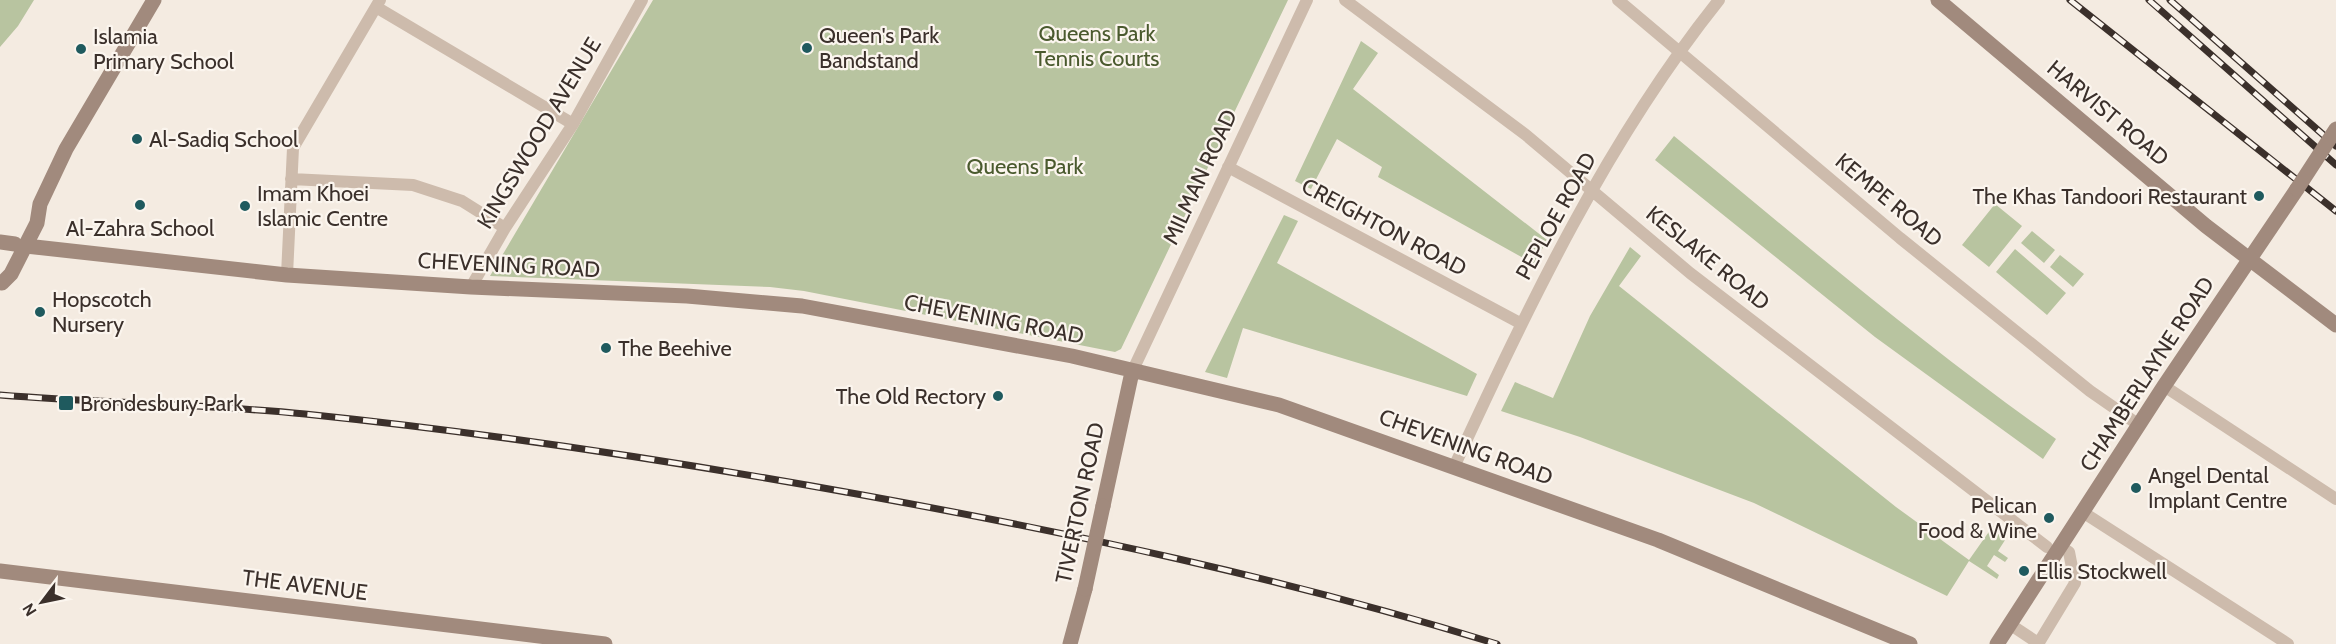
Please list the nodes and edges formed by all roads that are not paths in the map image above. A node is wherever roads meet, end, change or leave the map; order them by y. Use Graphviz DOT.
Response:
graph roads {
  1 [pos="154,0"];
  2 [pos="642,0"];
  3 [pos="1307,0"];
  4 [pos="1345,0"];
  5 [pos="1618,0"];
  6 [pos="1719,0"];
  7 [pos="1938,0"];
  8 [pos="378,3"];
  9 [pos="1677,52"];
  10 [pos="573,124"];
  11 [pos="2336,129"];
  12 [pos="1228,167"];
  13 [pos="291,179"];
  14 [pos="1591,192"];
  15 [pos="505,228"];
  16 [pos="14,244"];
  17 [pos="2250,260"];
  18 [pos="287,275"];
  19 [pos="1,286"];
  20 [pos="471,287"];
  21 [pos="1521,323"];
  22 [pos="2336,325"];
  23 [pos="1132,372"];
  24 [pos="2164,386"];
  25 [pos="2139,425"];
  26 [pos="1454,467"];
  27 [pos="2336,499"];
  28 [pos="2084,513"];
  29 [pos="2054,547"];
  30 [pos="0,571"];
  31 [pos="2011,625"];
  32 [pos="605,644"];
  33 [pos="1070,644"];
  34 [pos="1910,644"];
  35 [pos="1997,644"];
  36 [pos="2038,644"];
  37 [pos="2288,644"];
  1 -- 16 [label="street"];
  2 -- 10 [label="street, KINGSWOOD AVENUE"];
  3 -- 12 [label="street, MILMAN ROAD"];
  4 -- 14 [label="street, KESLAKE ROAD"];
  5 -- 9 [label="street, KEMPE ROAD"];
  6 -- 9 [label="street, PEPLOE ROAD"];
  7 -- 17 [label="street, HARVIST ROAD"];
  8 -- 10 [label="street"];
  8 -- 13 [label="street"];
  9 -- 14 [label="street, PEPLOE ROAD"];
  9 -- 25 [label="street, KEMPE ROAD"];
  10 -- 15 [label="street, KINGSWOOD AVENUE"];
  11 -- 17 [label="street, CHAMBERLAYNE ROAD, bridge"];
  12 -- 21 [label="street, CREIGHTON ROAD"];
  12 -- 23 [label="street, MILMAN ROAD"];
  13 -- 15 [label="street"];
  13 -- 18 [label="street"];
  14 -- 21 [label="street, PEPLOE ROAD"];
  14 -- 29 [label="street, KESLAKE ROAD"];
  15 -- 20 [label="street, KINGSWOOD AVENUE"];
  16 -- 18 [label="street, CHEVENING ROAD"];
  16 -- 19 [label="street"];
  17 -- 22 [label="street, HARVIST ROAD"];
  17 -- 24 [label="street, CHAMBERLAYNE ROAD"];
  18 -- 20 [label="street, CHEVENING ROAD"];
  20 -- 23 [label="street, CHEVENING ROAD"];
  21 -- 26 [label="street, PEPLOE ROAD"];
  23 -- 26 [label="street, CHEVENING ROAD"];
  23 -- 33 [label="street, TIVERTON ROAD, bridge"];
  24 -- 25 [label="street, CHAMBERLAYNE ROAD"];
  24 -- 27 [label="street"];
  25 -- 28 [label="street, CHAMBERLAYNE ROAD"];
  26 -- 34 [label="street, CHEVENING ROAD"];
  28 -- 29 [label="street, CHAMBERLAYNE ROAD"];
  28 -- 37 [label="street"];
  29 -- 31 [label="street, CHAMBERLAYNE ROAD"];
  29 -- 36 [label="street"];
  30 -- 32 [label="street, THE AVENUE"];
  31 -- 35 [label="street, CHAMBERLAYNE ROAD"];
  31 -- 36 [label="street"];
}
